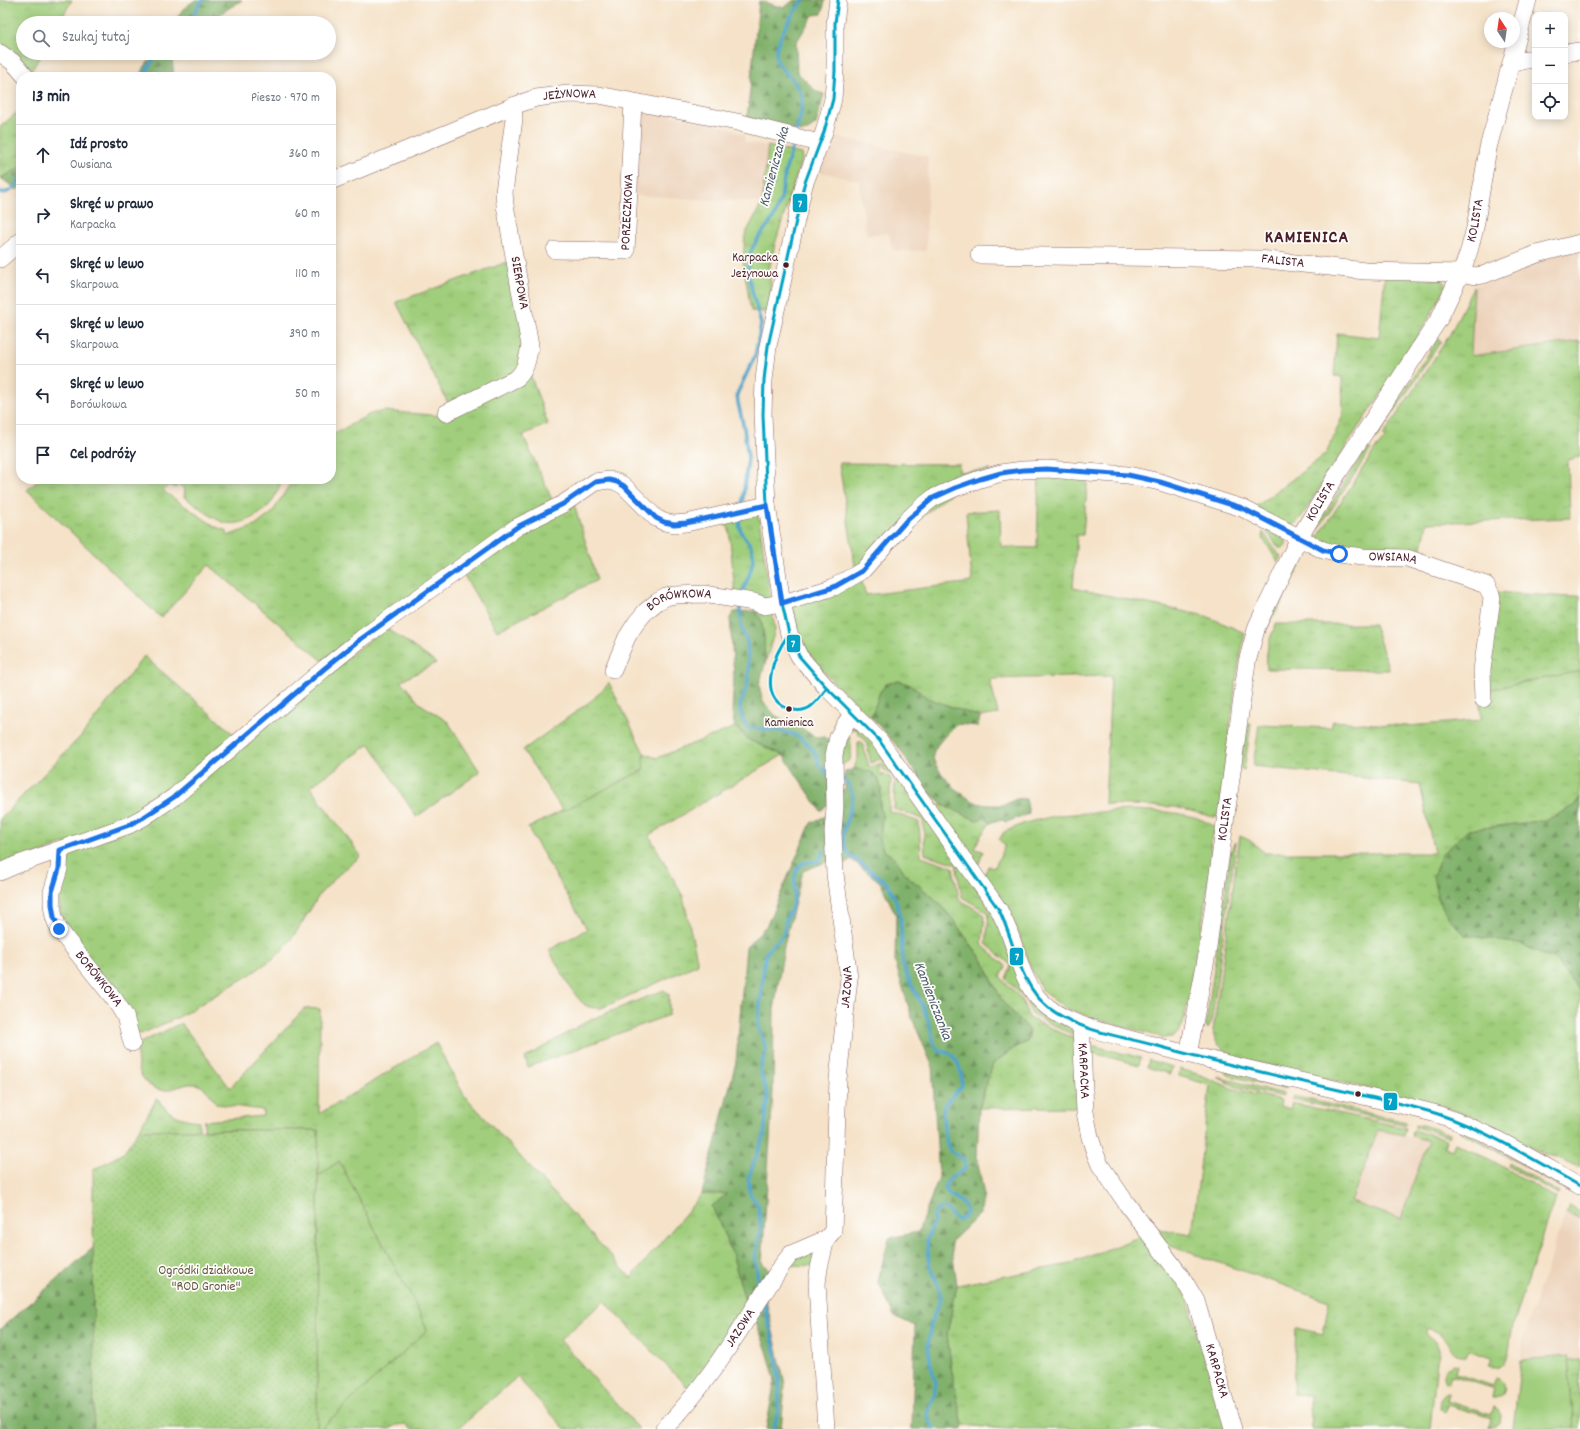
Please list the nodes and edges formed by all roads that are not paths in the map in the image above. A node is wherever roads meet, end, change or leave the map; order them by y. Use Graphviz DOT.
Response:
graph roads {
  1 [pos="838,0"];
  2 [pos="1528,0"];
  3 [pos="1580,51"];
  4 [pos="0,53"];
  5 [pos="1568,53"];
  6 [pos="1532,59"];
  7 [pos="1512,62"];
  8 [pos="22,72"];
  9 [pos="633,102"];
  10 [pos="513,106"];
  11 [pos="819,143"];
  12 [pos="336,179"];
  13 [pos="1580,243"];
  14 [pos="16,245"];
  15 [pos="555,250"];
  16 [pos="979,255"];
  17 [pos="0,259"];
  18 [pos="1461,273"];
  19 [pos="446,413"];
  20 [pos="759,507"];
  21 [pos="1299,538"];
  22 [pos="782,603"];
  23 [pos="613,670"];
  24 [pos="1482,699"];
  25 [pos="853,713"];
  26 [pos="60,850"];
  27 [pos="0,872"];
  28 [pos="1081,1025"];
  29 [pos="132,1044"];
  30 [pos="1188,1055"];
  31 [pos="1580,1186"];
  32 [pos="826,1239"];
  33 [pos="664,1429"];
  34 [pos="826,1429"];
  35 [pos="1233,1429"];
  1 -- 11 [label="street, KARPACKA"];
  2 -- 7 [label="street, KOLISTA"];
  3 -- 5 [label="street"];
  4 -- 8 [label="street"];
  6 -- 7 [label="street"];
  7 -- 18 [label="street, KOLISTA"];
  9 -- 10 [label="street, JEŻYNOWA"];
  9 -- 11 [label="street, JEŻYNOWA"];
  9 -- 15 [label="street, PORZECZKOWA"];
  10 -- 12 [label="street, JEŻYNOWA"];
  10 -- 19 [label="street, SIERPOWA"];
  11 -- 20 [label="street, KARPACKA"];
  13 -- 18 [label="street, FALISTA"];
  14 -- 17 [label="street"];
  16 -- 18 [label="street, FALISTA"];
  18 -- 21 [label="street, KOLISTA"];
  20 -- 22 [label="street, KARPACKA"];
  20 -- 26 [label="street"];
  21 -- 22 [label="street, OWSIANA"];
  21 -- 24 [label="street, OWSIANA"];
  21 -- 30 [label="street, KOLISTA"];
  22 -- 23 [label="street, BORÓWKOWA"];
  22 -- 25 [label="street, KARPACKA"];
  25 -- 28 [label="street, KARPACKA"];
  25 -- 32 [label="street, JAZOWA"];
  26 -- 27 [label="street"];
  26 -- 29 [label="street, BORÓWKOWA"];
  28 -- 30 [label="street"];
  28 -- 35 [label="street, KARPACKA"];
  30 -- 31 [label="street"];
  32 -- 33 [label="street, JAZOWA"];
  32 -- 34 [label="street, JAZOWA"];
}
